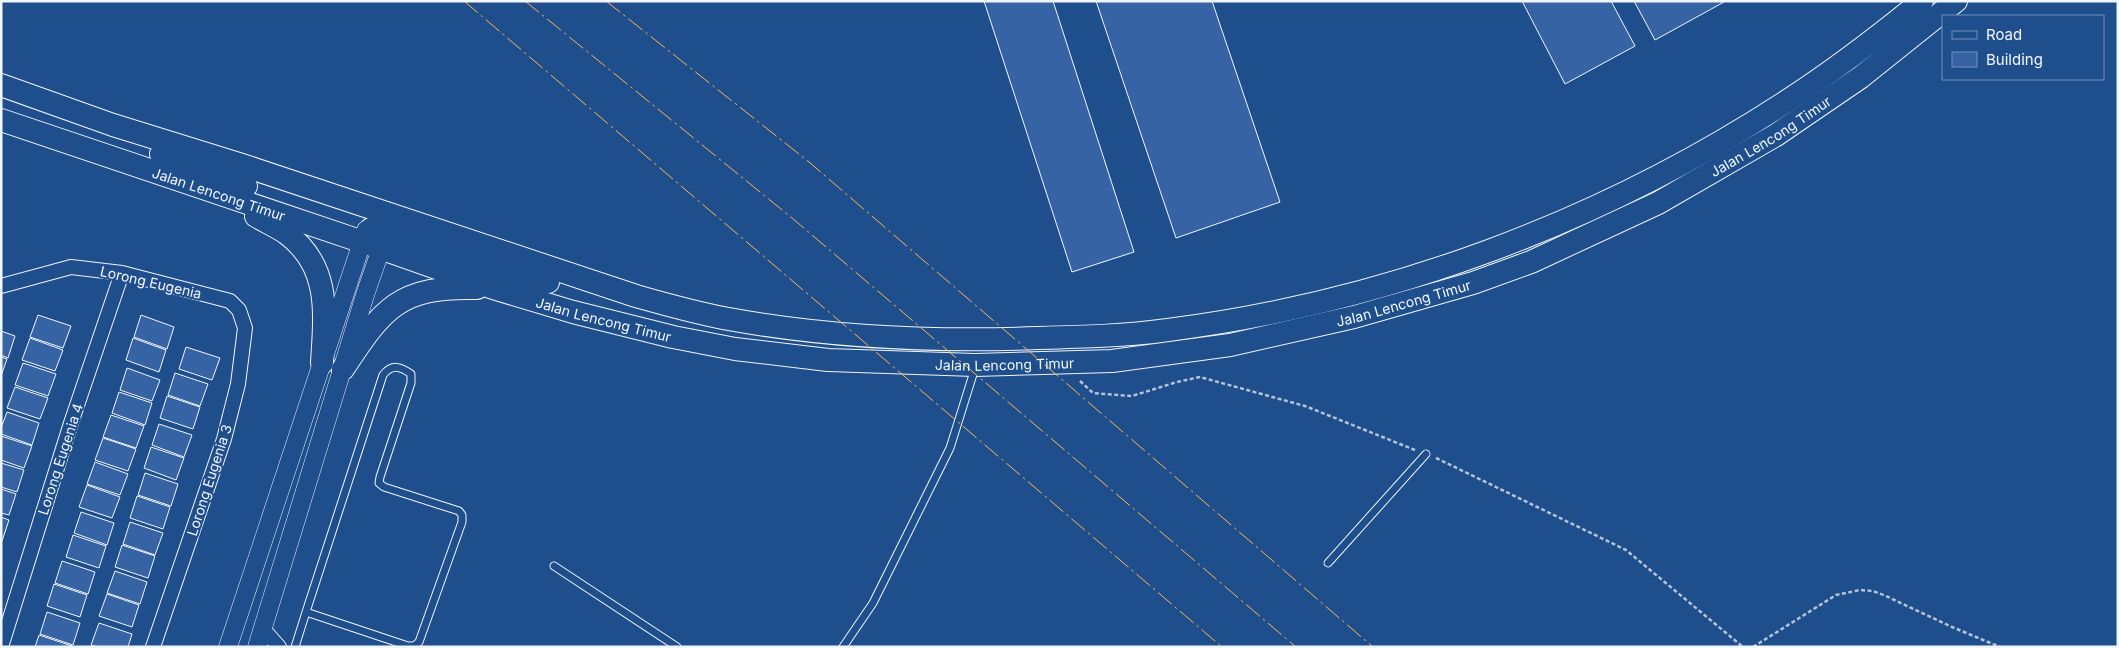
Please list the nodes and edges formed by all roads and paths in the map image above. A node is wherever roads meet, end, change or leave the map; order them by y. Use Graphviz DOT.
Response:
graph roads {
  1 [pos="1922,1"];
  2 [pos="1956,1"];
  3 [pos="1,85"];
  4 [pos="1,120"];
  5 [pos="113,125"];
  6 [pos="213,191"];
  7 [pos="374,238"];
  8 [pos="122,273"];
  9 [pos="1,286"];
  10 [pos="493,288"];
  11 [pos="636,296"];
  12 [pos="239,310"];
  13 [pos="975,365"];
  14 [pos="332,366"];
  15 [pos="1426,454"];
  16 [pos="1328,562"];
  17 [pos="554,566"];
  18 [pos="306,612"];
  19 [pos="264,629"];
  20 [pos="2,647"];
  21 [pos="153,647"];
  22 [pos="228,647"];
  23 [pos="258,647"];
  24 [pos="279,647"];
  25 [pos="296,647"];
  26 [pos="676,647"];
  27 [pos="844,647"];
  28 [pos="1753,647"];
  29 [pos="2000,647"];
  1 -- 11 [label="highway, Jalan Lencong Timur"];
  2 -- 13 [label="highway, Jalan Lencong Timur"];
  3 -- 5 [label="highway, Jalan Lencong Timur"];
  4 -- 6 [label="highway, Jalan Lencong Timur"];
  5 -- 7 [label="highway"];
  5 -- 11 [label="highway, Jalan Lencong Timur"];
  6 -- 7 [label="highway, Jalan Lencong Timur"];
  6 -- 14 [label="highway"];
  7 -- 10 [label="highway, Jalan Lencong Timur"];
  7 -- 11 [label="highway"];
  7 -- 14 [label="street"];
  8 -- 9 [label="street, Lorong Eugenia"];
  8 -- 12 [label="street, Lorong Eugenia"];
  8 -- 20 [label="street, Lorong Eugenia 4"];
  10 -- 13 [label="highway, Jalan Lencong Timur"];
  10 -- 14 [label="highway"];
  12 -- 21 [label="street, Lorong Eugenia 3"];
  13 -- 27 [label="lane"];
  14 -- 19 [label="street"];
  14 -- 22 [label="street"];
  15 -- 16 [label="lane"];
  17 -- 26 [label="lane"];
  18 -- 18 [label="lane"];
  18 -- 25 [label="lane"];
  19 -- 23 [label="street"];
  19 -- 24 [label="street"];
  28 -- 29 [label="path"];
}
